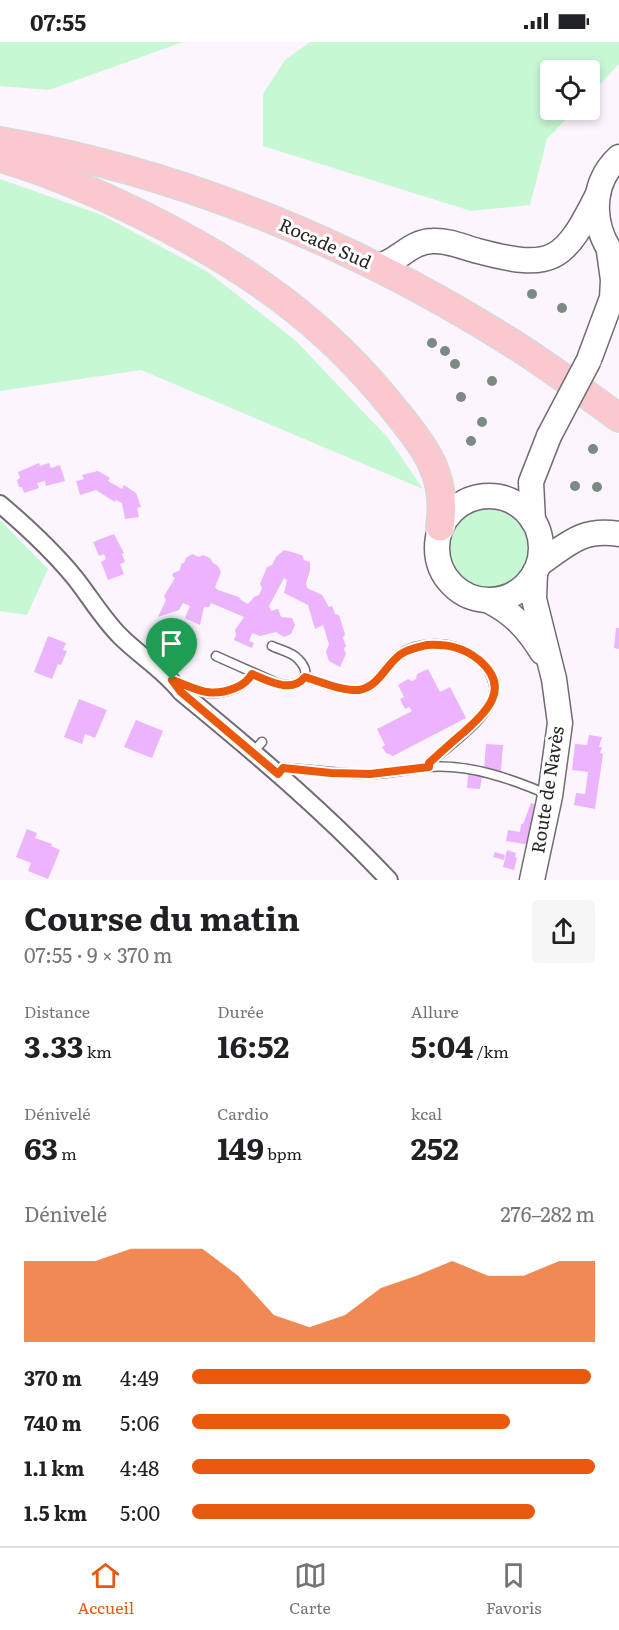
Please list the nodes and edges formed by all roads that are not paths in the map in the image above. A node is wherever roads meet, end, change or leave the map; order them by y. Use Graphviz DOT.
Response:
graph roads {
  1 [pos="0,141"];
  2 [pos="0,158"];
  3 [pos="619,158"];
  4 [pos="598,194"];
  5 [pos="614,257"];
  6 [pos="376,267"];
  7 [pos="619,312"];
  8 [pos="590,358"];
  9 [pos="619,418"];
  10 [pos="548,437"];
  11 [pos="490,496"];
  12 [pos="0,504"];
  13 [pos="533,521"];
  14 [pos="440,527"];
  15 [pos="619,534"];
  16 [pos="537,568"];
  17 [pos="489,601"];
  18 [pos="272,646"];
  19 [pos="216,656"];
  20 [pos="550,664"];
  21 [pos="252,674"];
  22 [pos="305,677"];
  23 [pos="172,680"];
  24 [pos="429,767"];
  25 [pos="278,774"];
  26 [pos="550,796"];
  27 [pos="389,880"];
  28 [pos="532,880"];
  1 -- 6 [label="main road, Rocade Sud"];
  2 -- 14 [label="main road"];
  3 -- 4 [label="main road, Route de Navès"];
  4 -- 5 [label="main road, Route de Navès"];
  4 -- 6 [label="main road"];
  5 -- 8 [label="main road, Route de Navès"];
  6 -- 9 [label="main road, Rocade Sud"];
  7 -- 8 [label="main road, Route de Navès"];
  8 -- 10 [label="main road, Route de Navès, bridge"];
  10 -- 11 [label="main road, Route de Navès"];
  10 -- 13 [label="main road, Route de Navès"];
  11 -- 13 [label="main road"];
  11 -- 14 [label="main road, Route de Navès"];
  12 -- 23 [label="street"];
  13 -- 16 [label="main road, Route de Navès"];
  14 -- 17 [label="main road, Route de Navès"];
  15 -- 16 [label="main road"];
  16 -- 17 [label="main road"];
  16 -- 20 [label="main road, Route de Navès"];
  17 -- 20 [label="main road, Route de Navès"];
  18 -- 22 [label="lane"];
  19 -- 21 [label="lane"];
  20 -- 26 [label="main road, Route de Navès"];
  21 -- 22 [label="lane"];
  21 -- 23 [label="lane"];
  22 -- 24 [label="lane"];
  23 -- 25 [label="street"];
  24 -- 25 [label="lane"];
  24 -- 26 [label="lane"];
  25 -- 27 [label="street"];
  26 -- 28 [label="main road, Route de Navès"];
}
